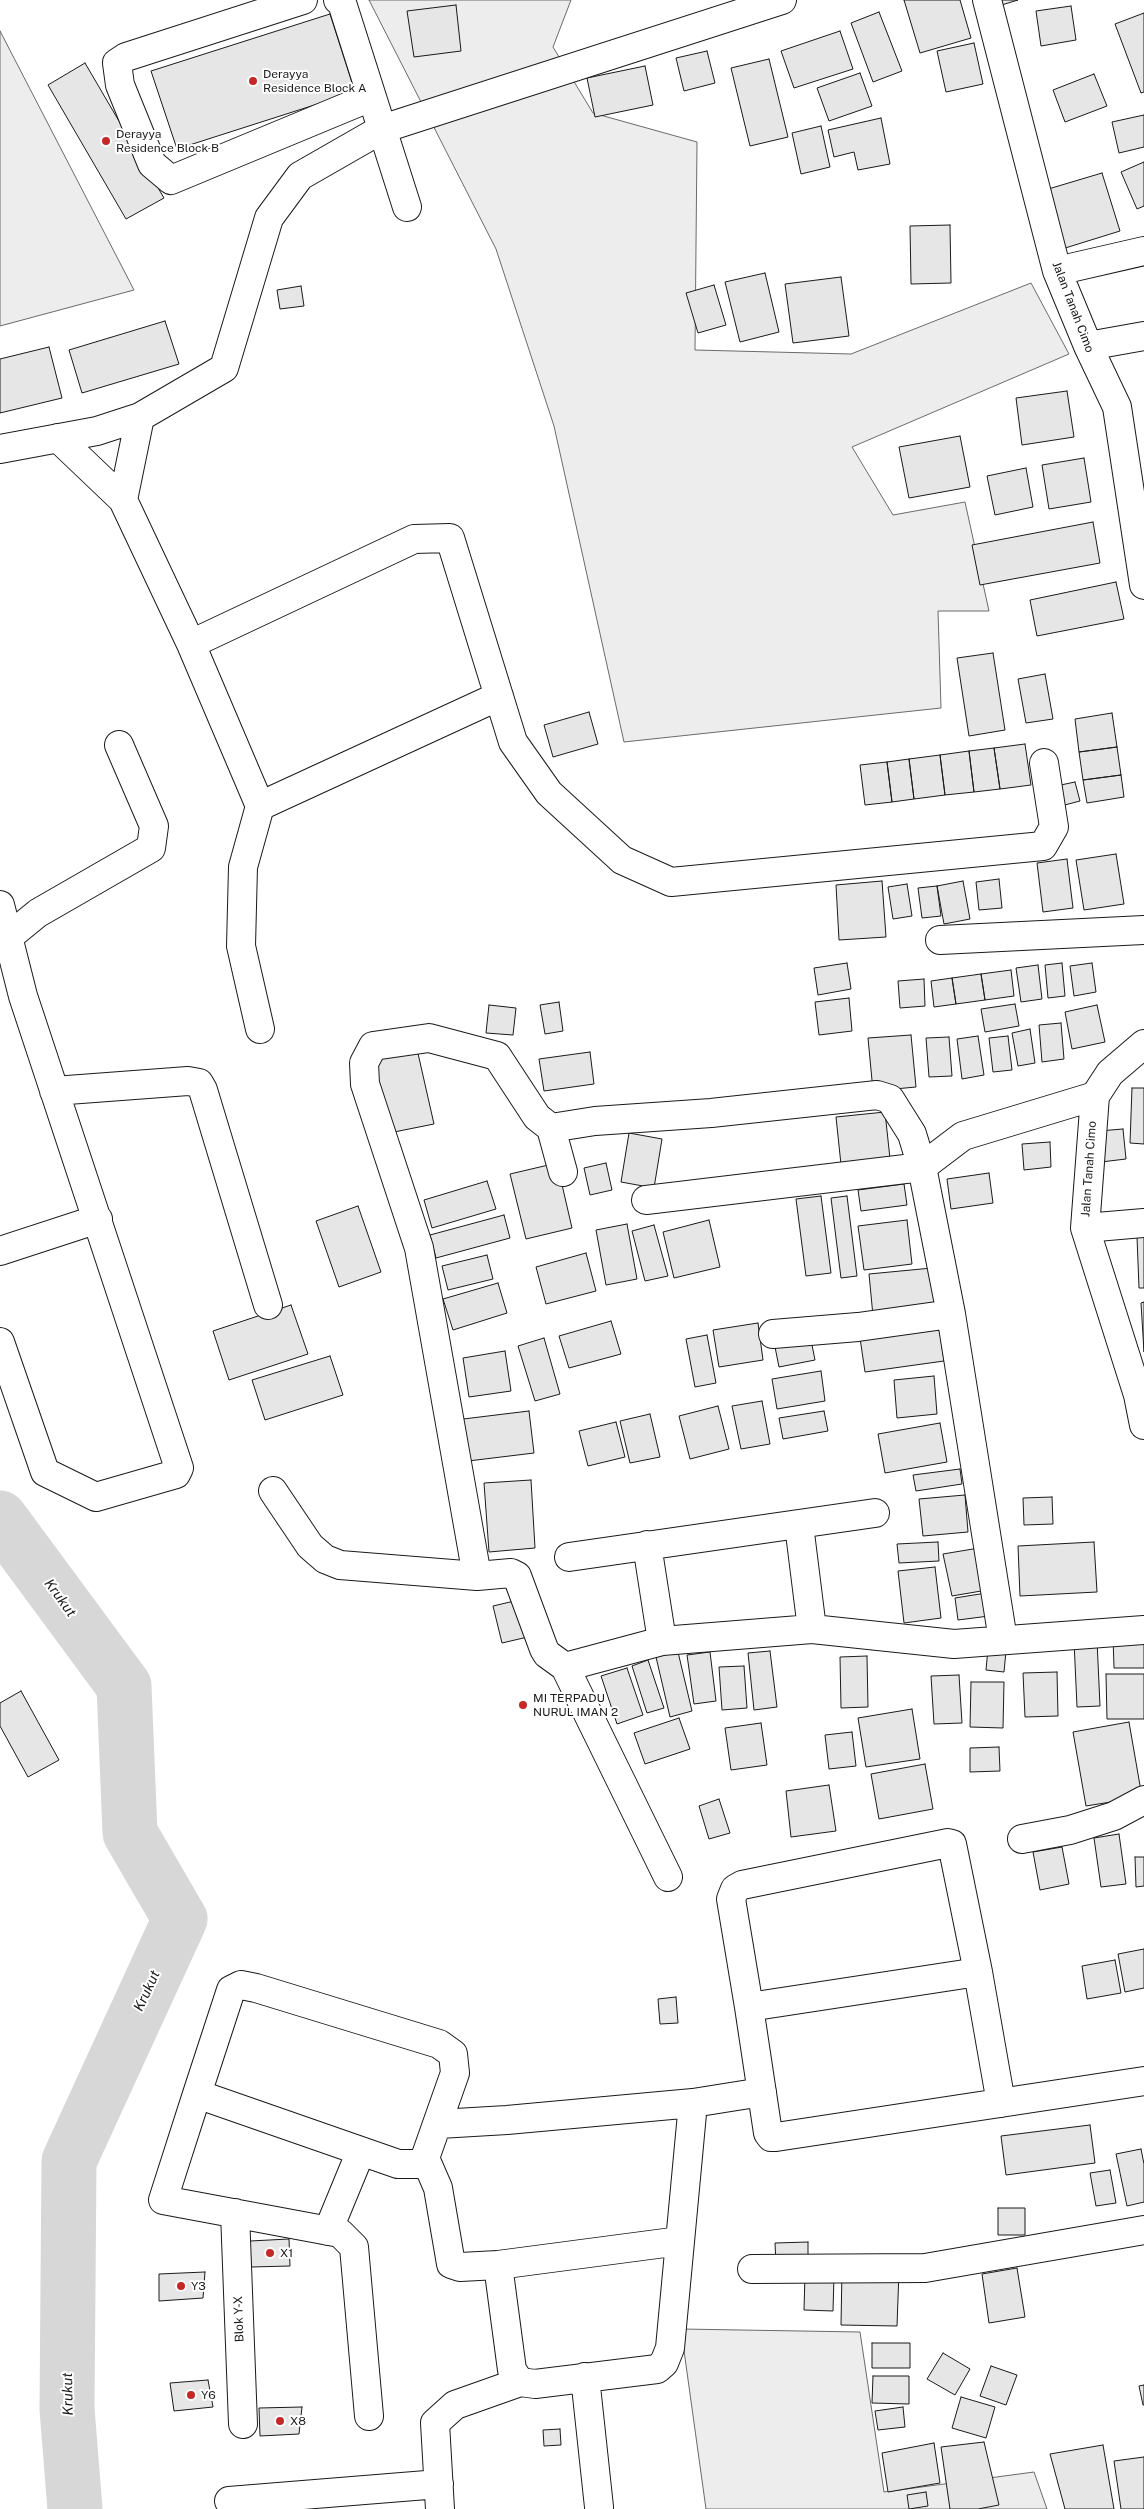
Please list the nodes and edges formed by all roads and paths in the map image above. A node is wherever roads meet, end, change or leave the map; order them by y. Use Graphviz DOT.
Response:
graph roads {
  1 [pos="303,0"];
  2 [pos="338,0"];
  3 [pos="782,0"];
  4 [pos="987,0"];
  5 [pos="371,97"];
  6 [pos="382,129"];
  7 [pos="407,207"];
  8 [pos="1144,252"];
  9 [pos="1057,271"];
  10 [pos="1144,336"];
  11 [pos="1088,346"];
  12 [pos="140,416"];
  13 [pos="58,438"];
  14 [pos="0,448"];
  15 [pos="1135,460"];
  16 [pos="124,500"];
  17 [pos="1144,585"];
  18 [pos="191,644"];
  19 [pos="499,696"];
  20 [pos="119,745"];
  21 [pos="1044,762"];
  22 [pos="260,806"];
  23 [pos="0,905"];
  24 [pos="1144,930"];
  25 [pos="940,940"];
  26 [pos="5,941"];
  27 [pos="260,1029"];
  28 [pos="1144,1044"];
  29 [pos="54,1091"];
  30 [pos="1095,1096"];
  31 [pos="551,1128"];
  32 [pos="922,1167"];
  33 [pos="563,1172"];
  34 [pos="646,1200"];
  35 [pos="98,1219"];
  36 [pos="1144,1223"];
  37 [pos="1085,1228"];
  38 [pos="0,1251"];
  39 [pos="268,1305"];
  40 [pos="951,1314"];
  41 [pos="773,1334"];
  42 [pos="0,1342"];
  43 [pos="1141,1394"];
  44 [pos="1144,1425"];
  45 [pos="273,1491"];
  46 [pos="875,1514"];
  47 [pos="799,1525"];
  48 [pos="647,1545"];
  49 [pos="570,1557"];
  50 [pos="477,1576"];
  51 [pos="812,1629"];
  52 [pos="1144,1630"];
  53 [pos="1002,1640"];
  54 [pos="662,1642"];
  55 [pos="565,1667"];
  56 [pos="1144,1800"];
  57 [pos="1022,1839"];
  58 [pos="668,1877"];
  59 [pos="978,1972"];
  60 [pos="749,2007"];
  61 [pos="1144,2081"];
  62 [pos="762,2092"];
  63 [pos="197,2094"];
  64 [pos="693,2103"];
  65 [pos="1001,2103"];
  66 [pos="438,2124"];
  67 [pos="360,2151"];
  68 [pos="425,2158"];
  69 [pos="235,2213"];
  70 [pos="1144,2230"];
  71 [pos="328,2231"];
  72 [pos="680,2241"];
  73 [pos="498,2265"];
  74 [pos="752,2269"];
  75 [pos="585,2377"];
  76 [pos="520,2382"];
  77 [pos="369,2416"];
  78 [pos="243,2424"];
  79 [pos="439,2497"];
  80 [pos="229,2501"];
  81 [pos="599,2507"];
  1 -- 5 [label="street"];
  2 -- 5 [label="street"];
  3 -- 6 [label="street"];
  4 -- 9 [label="street, Jalan Tanah Cimo"];
  5 -- 6 [label="street"];
  6 -- 7 [label="street"];
  6 -- 12 [label="street"];
  8 -- 9 [label="street"];
  9 -- 11 [label="street, Jalan Tanah Cimo"];
  10 -- 11 [label="street"];
  11 -- 15 [label="street, Jalan Tanah Cimo"];
  12 -- 13 [label="street"];
  12 -- 16 [label="street"];
  13 -- 14 [label="street"];
  13 -- 16 [label="street"];
  15 -- 17 [label="street, Jalan Tanah Cimo"];
  16 -- 18 [label="street"];
  18 -- 19 [label="street"];
  18 -- 22 [label="street"];
  19 -- 21 [label="street"];
  19 -- 22 [label="street"];
  20 -- 26 [label="street"];
  22 -- 27 [label="street"];
  23 -- 26 [label="street"];
  24 -- 25 [label="street"];
  26 -- 29 [label="street"];
  28 -- 30 [label="street, Jalan Tanah Cimo"];
  29 -- 35 [label="street"];
  29 -- 39 [label="street"];
  30 -- 32 [label="street"];
  30 -- 37 [label="street, Jalan Tanah Cimo"];
  31 -- 32 [label="street"];
  31 -- 33 [label="street"];
  31 -- 50 [label="street"];
  32 -- 34 [label="street"];
  32 -- 40 [label="street"];
  35 -- 38 [label="street"];
  35 -- 42 [label="street"];
  36 -- 37 [label="street"];
  37 -- 43 [label="street, Jalan Tanah Cimo"];
  40 -- 41 [label="street"];
  40 -- 53 [label="street"];
  43 -- 44 [label="street, Jalan Tanah Cimo"];
  45 -- 50 [label="street"];
  46 -- 47 [label="street"];
  47 -- 48 [label="street"];
  47 -- 51 [label="street"];
  48 -- 49 [label="street"];
  48 -- 54 [label="street"];
  50 -- 55 [label="street"];
  51 -- 53 [label="street"];
  51 -- 54 [label="street"];
  52 -- 53 [label="street"];
  54 -- 55 [label="street"];
  55 -- 58 [label="street"];
  56 -- 57 [label="street"];
  59 -- 60 [label="street"];
  59 -- 60 [label="street"];
  59 -- 65 [label="street"];
  60 -- 62 [label="street"];
  61 -- 65 [label="street"];
  62 -- 64 [label="street"];
  62 -- 65 [label="street"];
  63 -- 66 [label="street"];
  63 -- 67 [label="street"];
  63 -- 69 [label="street"];
  64 -- 66 [label="street"];
  64 -- 72 [label="street"];
  66 -- 68 [label="street"];
  67 -- 68 [label="street"];
  67 -- 71 [label="street"];
  68 -- 73 [label="street"];
  69 -- 71 [label="street"];
  69 -- 78 [label="street, Blok Y-X"];
  70 -- 74 [label="street"];
  71 -- 77 [label="street"];
  72 -- 73 [label="street"];
  72 -- 75 [label="street"];
  73 -- 76 [label="street"];
  75 -- 76 [label="street"];
  75 -- 81 [label="street"];
  76 -- 79 [label="street"];
  79 -- 80 [label="street"];
}
